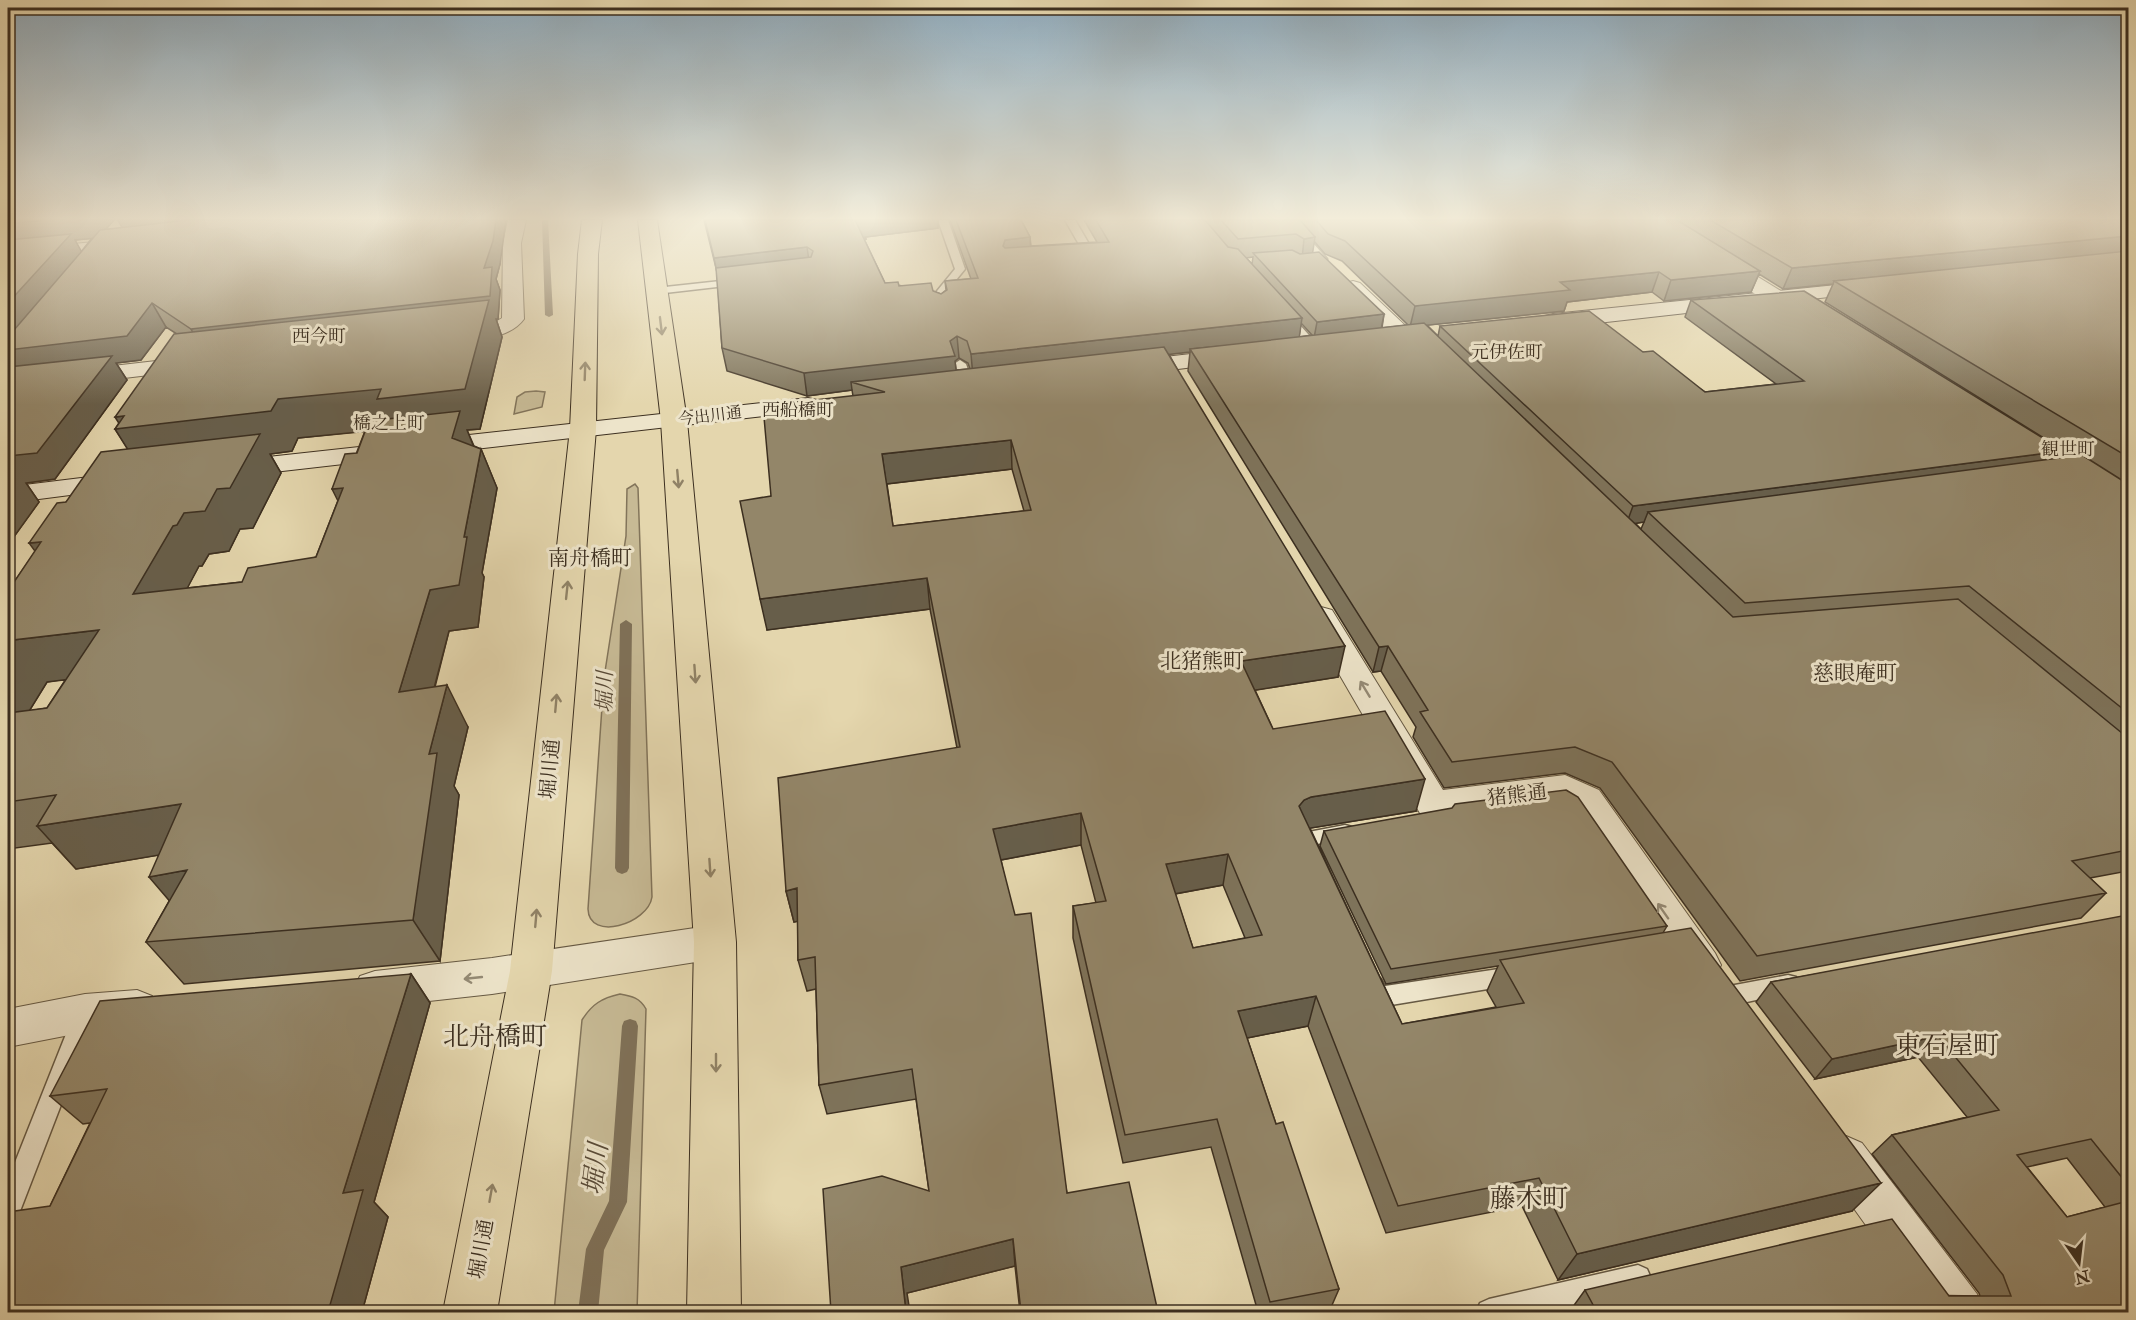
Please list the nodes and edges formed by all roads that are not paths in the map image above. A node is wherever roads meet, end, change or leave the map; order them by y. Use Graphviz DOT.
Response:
graph roads {
  1 [pos="513,282"];
  2 [pos="587,282"];
  3 [pos="655,282"];
  4 [pos="737,282"];
  5 [pos="951,282"];
  6 [pos="1348,282"];
  7 [pos="1751,282"];
  8 [pos="1892,285"];
  9 [pos="656,291"];
  10 [pos="1776,297"];
  11 [pos="1279,309"];
  12 [pos="941,310"];
  13 [pos="1824,313"];
  14 [pos="1536,323"];
  15 [pos="1431,334"];
  16 [pos="430,336"];
  17 [pos="1404,337"];
  18 [pos="1373,340"];
  19 [pos="1337,345"];
  20 [pos="1303,349"];
  21 [pos="1258,354"];
  22 [pos="218,361"];
  23 [pos="960,364"];
  24 [pos="1170,364"];
  25 [pos="1111,370"];
  26 [pos="992,384"];
  27 [pos="8,385"];
  28 [pos="968,387"];
  29 [pos="945,389"];
  30 [pos="1191,399"];
  31 [pos="828,403"];
  32 [pos="674,421"];
  33 [pos="583,429"];
  34 [pos="207,471"];
  35 [pos="148,478"];
  36 [pos="8,495"];
  37 [pos="1306,592"];
  38 [pos="1361,830"];
  39 [pos="1320,871"];
  40 [pos="715,942"];
  41 [pos="1364,966"];
  42 [pos="531,971"];
  43 [pos="1528,973"];
  44 [pos="1805,981"];
  45 [pos="343,992"];
  46 [pos="1724,997"];
  47 [pos="176,1005"];
  48 [pos="85,1013"];
  49 [pos="1745,1025"];
  50 [pos="8,1029"];
  51 [pos="1825,1131"];
  52 [pos="8,1210"];
  53 [pos="1664,1272"];
  54 [pos="470,1312"];
  55 [pos="714,1312"];
  56 [pos="1489,1312"];
  57 [pos="1959,1312"];
  1 -- 16 [label="street"];
  33 -- 2 [label="main road, 堀川通, one-way"];
  3 -- 9 [label="main road"];
  4 -- 9 [label="lane"];
  5 -- 12 [label="lane"];
  6 -- 17 [label="street"];
  7 -- 10 [label="street"];
  8 -- 10 [label="main road"];
  9 -- 32 [label="main road, one-way"];
  10 -- 13 [label="street"];
  10 -- 14 [label="main road"];
  11 -- 20 [label="lane"];
  15 -- 17 [label="main road"];
  17 -- 18 [label="main road"];
  19 -- 20 [label="main road"];
  21 -- 24 [label="main road"];
  22 -- 27 [label="street"];
  23 -- 28 [label="lane"];
  24 -- 25 [label="main road"];
  24 -- 30 [label="street"];
  26 -- 28 [label="main road"];
  28 -- 29 [label="main road"];
  31 -- 32 [label="main road, 今出川通"];
  32 -- 33 [label="main road, 今出川通"];
  32 -- 40 [label="main road, one-way"];
  33 -- 34 [label="main road, 今出川通"];
  42 -- 33 [label="main road, 堀川通, one-way"];
  35 -- 36 [label="main road"];
  46 -- 37 [label="street, 猪熊通, one-way"];
  38 -- 39 [label="lane"];
  40 -- 42 [label="street"];
  40 -- 55 [label="main road, one-way"];
  41 -- 43 [label="lane"];
  42 -- 45 [label="street, one-way"];
  54 -- 42 [label="main road, 堀川通, one-way"];
  44 -- 46 [label="lane"];
  46 -- 49 [label="street, 猪熊通"];
  47 -- 48 [label="street"];
  48 -- 50 [label="street"];
  48 -- 52 [label="lane"];
  51 -- 57 [label="street"];
  53 -- 56 [label="lane"];
}
